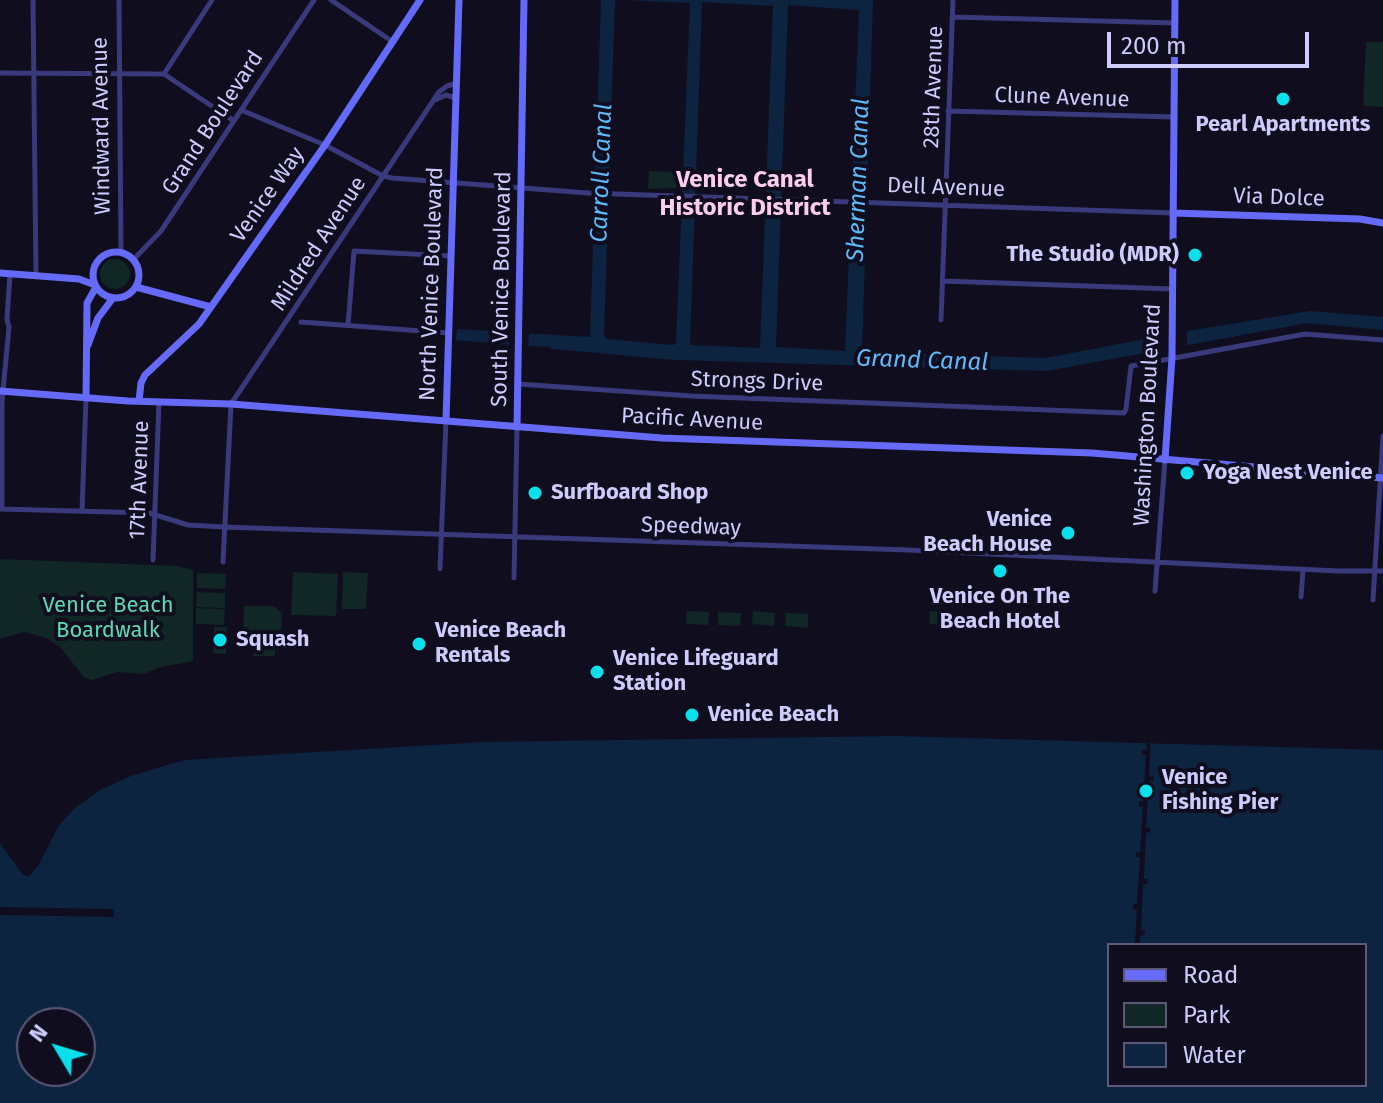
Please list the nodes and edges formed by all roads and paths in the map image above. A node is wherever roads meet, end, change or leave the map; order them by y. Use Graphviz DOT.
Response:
graph roads {
  1 [pos="33,0"];
  2 [pos="119,0"];
  3 [pos="212,0"];
  4 [pos="314,0"];
  5 [pos="331,0"];
  6 [pos="420,0"];
  7 [pos="459,0"];
  8 [pos="524,0"];
  9 [pos="953,0"];
  10 [pos="1175,0"];
  11 [pos="952,17"];
  12 [pos="1175,23"];
  13 [pos="393,42"];
  14 [pos="0,73"];
  15 [pos="34,73"];
  16 [pos="119,73"];
  17 [pos="164,74"];
  18 [pos="457,83"];
  19 [pos="457,99"];
  20 [pos="434,100"];
  21 [pos="241,110"];
  22 [pos="948,111"];
  23 [pos="1174,117"];
  24 [pos="234,121"];
  25 [pos="325,145"];
  26 [pos="383,176"];
  27 [pos="454,183"];
  28 [pos="522,188"];
  29 [pos="945,204"];
  30 [pos="1173,213"];
  31 [pos="1383,223"];
  32 [pos="121,252"];
  33 [pos="451,256"];
  34 [pos="134,259"];
  35 [pos="95,266"];
  36 [pos="0,273"];
  37 [pos="10,274"];
  38 [pos="36,277"];
  39 [pos="79,279"];
  40 [pos="943,281"];
  41 [pos="96,286"];
  42 [pos="136,287"];
  43 [pos="1173,289"];
  44 [pos="113,298"];
  45 [pos="211,307"];
  46 [pos="3,319"];
  47 [pos="941,320"];
  48 [pos="301,322"];
  49 [pos="348,325"];
  50 [pos="449,333"];
  51 [pos="1383,340"];
  52 [pos="88,345"];
  53 [pos="1172,354"];
  54 [pos="518,384"];
  55 [pos="2,391"];
  56 [pos="86,398"];
  57 [pos="139,401"];
  58 [pos="159,402"];
  59 [pos="231,404"];
  60 [pos="446,420"];
  61 [pos="517,427"];
  62 [pos="1383,436"];
  63 [pos="1165,460"];
  64 [pos="1382,478"];
  65 [pos="1,509"];
  66 [pos="82,511"];
  67 [pos="155,515"];
  68 [pos="224,527"];
  69 [pos="442,534"];
  70 [pos="514,537"];
  71 [pos="153,560"];
  72 [pos="223,562"];
  73 [pos="1158,562"];
  74 [pos="440,569"];
  75 [pos="1303,570"];
  76 [pos="1383,571"];
  77 [pos="1375,573"];
  78 [pos="514,578"];
  79 [pos="1155,591"];
  80 [pos="1301,597"];
  81 [pos="1373,600"];
  1 -- 15 [label="street"];
  2 -- 16 [label="street, Windward Avenue"];
  3 -- 17 [label="street"];
  4 -- 21 [label="street, Grand Boulevard"];
  5 -- 13 [label="street"];
  6 -- 13 [label="main road, Venice Way"];
  7 -- 18 [label="main road, North Venice Boulevard"];
  8 -- 28 [label="main road, South Venice Boulevard"];
  9 -- 11 [label="street, 28th Avenue"];
  10 -- 12 [label="main road, Washington Boulevard"];
  11 -- 12 [label="street"];
  11 -- 22 [label="street, 28th Avenue"];
  12 -- 23 [label="main road, Washington Boulevard"];
  13 -- 25 [label="main road, Venice Way"];
  14 -- 15 [label="street"];
  15 -- 16 [label="street"];
  15 -- 38 [label="street"];
  16 -- 17 [label="street"];
  16 -- 32 [label="street, Windward Avenue"];
  17 -- 24 [label="street"];
  18 -- 19 [label="main road, North Venice Boulevard"];
  18 -- 20 [label="street, Mildred Avenue"];
  19 -- 20 [label="street"];
  19 -- 27 [label="main road, North Venice Boulevard"];
  20 -- 26 [label="street, Mildred Avenue"];
  21 -- 24 [label="street, Grand Boulevard"];
  21 -- 25 [label="street"];
  22 -- 23 [label="street, Clune Avenue"];
  22 -- 29 [label="street, 28th Avenue"];
  23 -- 30 [label="main road, Washington Boulevard"];
  24 -- 34 [label="street, Grand Boulevard"];
  25 -- 26 [label="street"];
  25 -- 45 [label="main road, Venice Way"];
  26 -- 27 [label="street, Dell Avenue"];
  26 -- 59 [label="street, Mildred Avenue"];
  27 -- 28 [label="street, Dell Avenue"];
  27 -- 33 [label="main road, North Venice Boulevard"];
  28 -- 29 [label="street, Dell Avenue"];
  28 -- 54 [label="main road, South Venice Boulevard"];
  29 -- 30 [label="street, Dell Avenue"];
  29 -- 40 [label="street, 28th Avenue"];
  30 -- 31 [label="main road, Via Dolce"];
  30 -- 43 [label="main road, Washington Boulevard"];
  32 -- 34 [label="main road"];
  32 -- 35 [label="main road"];
  33 -- 49 [label="street"];
  33 -- 50 [label="main road, North Venice Boulevard"];
  34 -- 42 [label="main road"];
  35 -- 39 [label="main road"];
  35 -- 41 [label="main road"];
  36 -- 37 [label="main road"];
  37 -- 38 [label="main road"];
  37 -- 46 [label="street"];
  38 -- 39 [label="main road"];
  39 -- 41 [label="main road"];
  40 -- 43 [label="street"];
  40 -- 47 [label="street, 28th Avenue"];
  41 -- 44 [label="main road"];
  41 -- 52 [label="main road"];
  42 -- 44 [label="main road"];
  42 -- 45 [label="main road"];
  43 -- 53 [label="main road, Washington Boulevard"];
  44 -- 52 [label="main road"];
  45 -- 57 [label="main road, Venice Way"];
  46 -- 55 [label="street"];
  48 -- 49 [label="street"];
  49 -- 50 [label="street"];
  50 -- 60 [label="main road, North Venice Boulevard"];
  51 -- 53 [label="street, Strongs Drive"];
  52 -- 56 [label="main road"];
  53 -- 54 [label="street, Strongs Drive"];
  53 -- 63 [label="main road, Washington Boulevard"];
  54 -- 61 [label="main road, South Venice Boulevard"];
  55 -- 56 [label="main road, Pacific Avenue"];
  55 -- 65 [label="street"];
  56 -- 57 [label="main road, Pacific Avenue"];
  56 -- 66 [label="street"];
  57 -- 58 [label="main road, Pacific Avenue"];
  58 -- 59 [label="main road, Pacific Avenue"];
  58 -- 67 [label="street, 17th Avenue"];
  59 -- 60 [label="main road, Pacific Avenue"];
  59 -- 68 [label="street"];
  60 -- 61 [label="main road, Pacific Avenue"];
  60 -- 69 [label="street, North Venice Boulevard"];
  61 -- 63 [label="main road, Pacific Avenue"];
  61 -- 70 [label="street, South Venice Boulevard"];
  62 -- 64 [label="street"];
  63 -- 64 [label="main road, Pacific Avenue"];
  63 -- 73 [label="street, Washington Boulevard"];
  64 -- 77 [label="street"];
  65 -- 66 [label="street, Speedway"];
  66 -- 67 [label="street, Speedway"];
  67 -- 68 [label="street, Speedway"];
  67 -- 71 [label="street, 17th Avenue"];
  68 -- 69 [label="street, Speedway"];
  68 -- 72 [label="street"];
  69 -- 70 [label="street, Speedway"];
  69 -- 74 [label="street, North Venice Boulevard"];
  70 -- 73 [label="street, Speedway"];
  70 -- 78 [label="street, South Venice Boulevard"];
  73 -- 75 [label="street, Speedway"];
  73 -- 79 [label="street, Washington Boulevard"];
  75 -- 77 [label="street, Speedway"];
  75 -- 80 [label="street"];
  76 -- 77 [label="street, Speedway"];
  77 -- 81 [label="street"];
}
